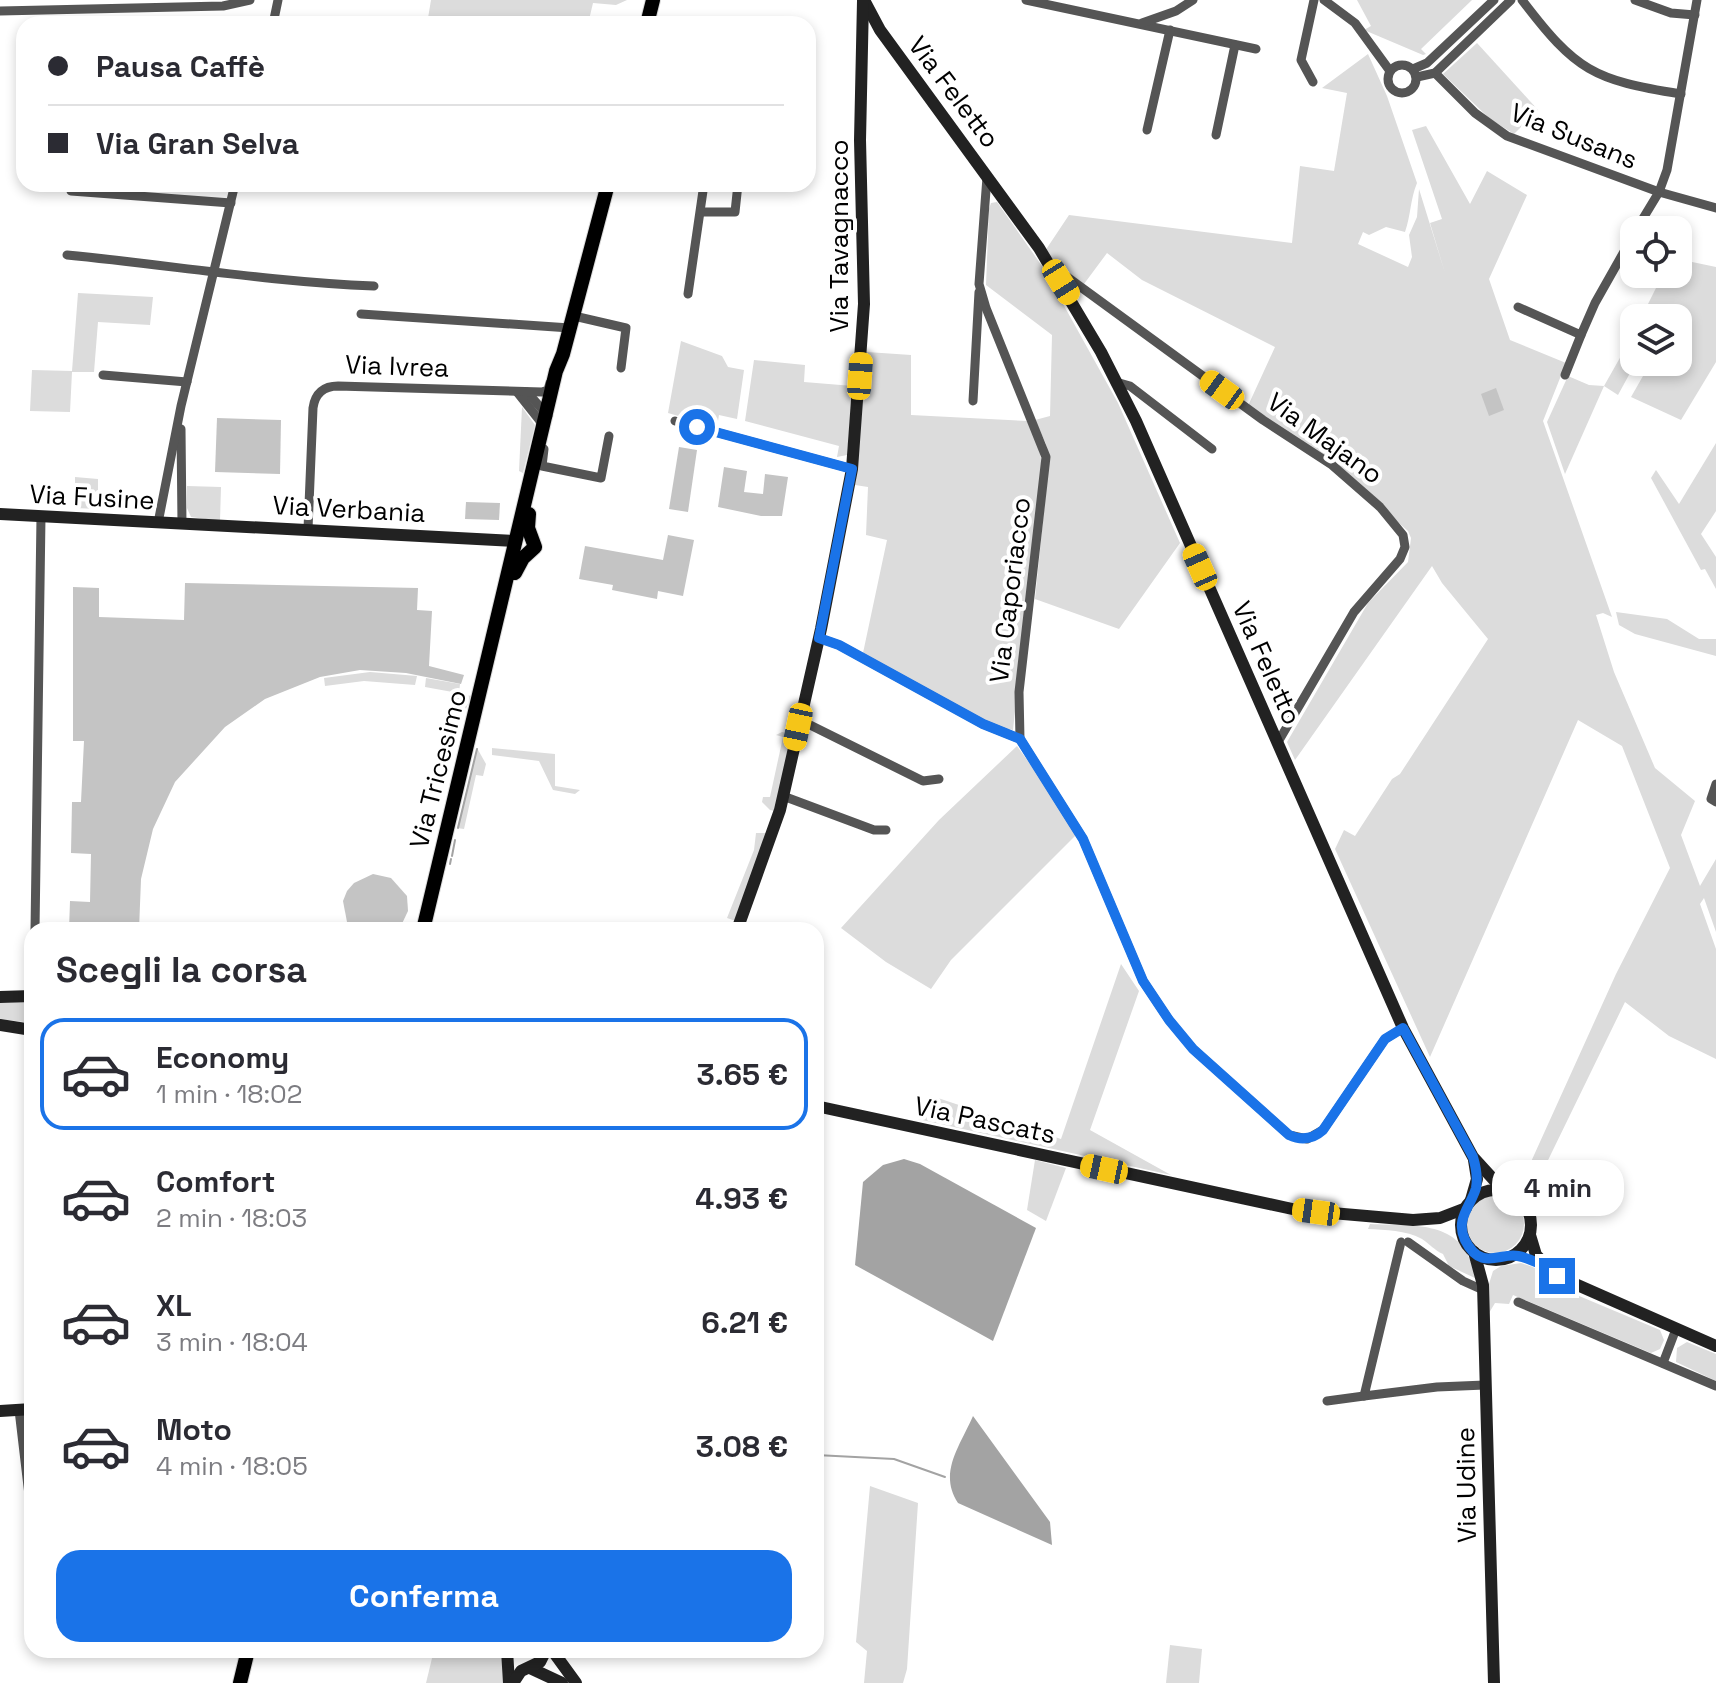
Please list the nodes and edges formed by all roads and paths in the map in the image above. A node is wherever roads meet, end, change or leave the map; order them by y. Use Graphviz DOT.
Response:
graph roads {
  1 [pos="250,0"];
  2 [pos="864,0"];
  3 [pos="1026,0"];
  4 [pos="1193,0"];
  5 [pos="1314,0"];
  6 [pos="1324,0"];
  7 [pos="1494,0"];
  8 [pos="1511,0"];
  9 [pos="1522,0"];
  10 [pos="1635,0"];
  11 [pos="1697,0"];
  12 [pos="148,3"];
  13 [pos="1063,4"];
  14 [pos="0,11"];
  15 [pos="1695,15"];
  16 [pos="1139,24"];
  17 [pos="880,30"];
  18 [pos="1170,30"];
  19 [pos="862,34"];
  20 [pos="1235,45"];
  21 [pos="1256,49"];
  22 [pos="1390,71"];
  23 [pos="1415,73"];
  24 [pos="1435,73"];
  25 [pos="1313,82"];
  26 [pos="1681,94"];
  27 [pos="1147,130"];
  28 [pos="1216,135"];
  29 [pos="987,174"];
  30 [pos="84,192"];
  31 [pos="233,192"];
  32 [pos="605,192"];
  33 [pos="703,192"];
  34 [pos="737,192"];
  35 [pos="1659,192"];
  36 [pos="231,203"];
  37 [pos="1716,208"];
  38 [pos="702,212"];
  39 [pos="1645,216"];
  40 [pos="67,255"];
  41 [pos="1620,259"];
  42 [pos="1049,264"];
  43 [pos="215,271"];
  44 [pos="979,284"];
  45 [pos="374,286"];
  46 [pos="688,294"];
  47 [pos="1518,307"];
  48 [pos="361,314"];
  49 [pos="572,322"];
  50 [pos="1581,335"];
  51 [pos="561,358"];
  52 [pos="621,368"];
  53 [pos="103,375"];
  54 [pos="1565,375"];
  55 [pos="187,382"];
  56 [pos="1116,382"];
  57 [pos="522,392"];
  58 [pos="973,401"];
  59 [pos="181,406"];
  60 [pos="544,421"];
  61 [pos="675,421"];
  62 [pos="609,436"];
  63 [pos="1212,449"];
  64 [pos="542,466"];
  65 [pos="852,469"];
  66 [pos="168,474"];
  67 [pos="181,474"];
  68 [pos="0,514"];
  69 [pos="41,517"];
  70 [pos="158,523"];
  71 [pos="182,524"];
  72 [pos="308,529"];
  73 [pos="520,543"];
  74 [pos="819,638"];
  75 [pos="800,720"];
  76 [pos="1020,739"];
  77 [pos="1278,742"];
  78 [pos="939,779"];
  79 [pos="1716,784"];
  80 [pos="783,796"];
  81 [pos="1716,802"];
  82 [pos="886,830"];
  83 [pos="35,922"];
  84 [pos="425,922"];
  85 [pos="740,922"];
  86 [pos="24,996"];
  87 [pos="0,997"];
  88 [pos="0,1025"];
  89 [pos="1403,1028"];
  90 [pos="24,1029"];
  91 [pos="824,1108"];
  92 [pos="1473,1157"];
  93 [pos="1504,1191"];
  94 [pos="1468,1204"];
  95 [pos="1429,1220"];
  96 [pos="1463,1235"];
  97 [pos="1530,1235"];
  98 [pos="1474,1252"];
  99 [pos="1509,1257"];
  100 [pos="1542,1264"];
  101 [pos="1483,1288"];
  102 [pos="1518,1302"];
  103 [pos="1676,1329"];
  104 [pos="1716,1346"];
  105 [pos="1663,1363"];
  106 [pos="1485,1385"];
  107 [pos="1716,1386"];
  108 [pos="1364,1396"];
  109 [pos="1327,1401"];
  110 [pos="24,1410"];
  111 [pos="0,1411"];
  112 [pos="246,1658"];
  113 [pos="508,1658"];
  114 [pos="515,1658"];
  115 [pos="542,1658"];
  116 [pos="558,1658"];
  117 [pos="529,1668"];
  118 [pos="240,1683"];
  119 [pos="511,1683"];
  120 [pos="562,1683"];
  121 [pos="576,1683"];
  122 [pos="1494,1683"];
  1 -- 12 [label="street"];
  2 -- 17 [label="street, Via Feletto"];
  2 -- 19 [label="street, Via Tavagnacco"];
  3 -- 13 [label="street"];
  4 -- 16 [label="street"];
  5 -- 25 [label="street"];
  6 -- 22 [label="street"];
  7 -- 23 [label="street"];
  8 -- 24 [label="street"];
  9 -- 26 [label="street"];
  10 -- 15 [label="street"];
  11 -- 15 [label="street"];
  12 -- 14 [label="street"];
  13 -- 16 [label="street"];
  15 -- 26 [label="street"];
  16 -- 18 [label="street"];
  17 -- 19 [label="street"];
  17 -- 29 [label="street, Via Feletto"];
  18 -- 20 [label="street"];
  18 -- 27 [label="street"];
  19 -- 65 [label="street, Via Tavagnacco"];
  20 -- 21 [label="street"];
  20 -- 28 [label="street"];
  22 -- 23 [label="street"];
  22 -- 23 [label="street"];
  23 -- 24 [label="street"];
  24 -- 35 [label="street, Via Susans"];
  26 -- 35 [label="street"];
  29 -- 42 [label="street, Via Feletto"];
  29 -- 44 [label="street, Via Caporiacco"];
  30 -- 36 [label="street"];
  31 -- 36 [label="street"];
  32 -- 49 [label="main road, Via Tricesimo"];
  33 -- 38 [label="street"];
  34 -- 38 [label="street"];
  35 -- 37 [label="street, Via Susans"];
  35 -- 39 [label="street"];
  36 -- 43 [label="street"];
  38 -- 46 [label="street"];
  40 -- 43 [label="street"];
  41 -- 50 [label="street"];
  42 -- 56 [label="street, Via Feletto"];
  42 -- 77 [label="street, Via Majano"];
  43 -- 45 [label="street"];
  43 -- 55 [label="street"];
  44 -- 58 [label="street, Via Caporiacco"];
  44 -- 76 [label="street, Via Caporiacco"];
  47 -- 50 [label="street"];
  48 -- 49 [label="street"];
  49 -- 51 [label="main road, Via Tricesimo"];
  49 -- 52 [label="street"];
  50 -- 54 [label="street"];
  51 -- 57 [label="street"];
  51 -- 60 [label="main road, Via Tricesimo"];
  51 -- 64 [label="main road, Via Tricesimo"];
  53 -- 55 [label="street"];
  55 -- 59 [label="street"];
  56 -- 63 [label="street"];
  56 -- 77 [label="street, Via Feletto"];
  57 -- 60 [label="street"];
  57 -- 60 [label="street"];
  57 -- 72 [label="street, Via Ivrea"];
  59 -- 66 [label="street"];
  59 -- 67 [label="street"];
  60 -- 64 [label="street, Via Tricesimo"];
  60 -- 73 [label="main road, Via Tricesimo"];
  61 -- 65 [label="street"];
  62 -- 64 [label="street"];
  64 -- 73 [label="main road, Via Tricesimo"];
  65 -- 74 [label="street, Via Tavagnacco"];
  66 -- 67 [label="street"];
  66 -- 70 [label="street"];
  67 -- 71 [label="street"];
  68 -- 69 [label="street, Via Fusine"];
  69 -- 70 [label="street, Via Fusine"];
  69 -- 83 [label="street"];
  70 -- 71 [label="street, Via Fusine"];
  71 -- 72 [label="street, Via Verbania"];
  72 -- 73 [label="street, Via Verbania"];
  73 -- 84 [label="main road, Via Tricesimo"];
  74 -- 75 [label="street, Via Tavagnacco"];
  74 -- 76 [label="street"];
  75 -- 78 [label="street"];
  75 -- 80 [label="street, Via Tavagnacco"];
  76 -- 89 [label="street, Via Caporiacco"];
  77 -- 89 [label="street, Via Feletto"];
  79 -- 81 [label="street"];
  80 -- 82 [label="street"];
  80 -- 85 [label="street, Via Tavagnacco"];
  86 -- 87 [label="street"];
  88 -- 90 [label="street"];
  89 -- 92 [label="street, Via Feletto"];
  91 -- 95 [label="street, Via Pascats"];
  92 -- 93 [label="street, Via Feletto"];
  92 -- 94 [label="street, Via Feletto"];
  93 -- 94 [label="street"];
  93 -- 97 [label="street"];
  94 -- 95 [label="street, Via Pascats"];
  94 -- 96 [label="street"];
  95 -- 96 [label="street, Via Pascats"];
  96 -- 98 [label="street"];
  97 -- 99 [label="street"];
  97 -- 100 [label="street"];
  98 -- 99 [label="street"];
  98 -- 101 [label="street, Via Udine"];
  99 -- 100 [label="street"];
  99 -- 101 [label="street"];
  100 -- 103 [label="street"];
  101 -- 106 [label="street, Via Udine"];
  101 -- 108 [label="street"];
  102 -- 105 [label="street"];
  103 -- 104 [label="street"];
  103 -- 105 [label="street"];
  105 -- 107 [label="street"];
  106 -- 108 [label="street"];
  106 -- 122 [label="street, Via Udine"];
  108 -- 109 [label="street"];
  110 -- 111 [label="street"];
  112 -- 118 [label="main road"];
  113 -- 119 [label="street"];
  114 -- 117 [label="street"];
  115 -- 117 [label="street"];
  116 -- 121 [label="street"];
  117 -- 119 [label="street"];
  117 -- 120 [label="street"];
}
